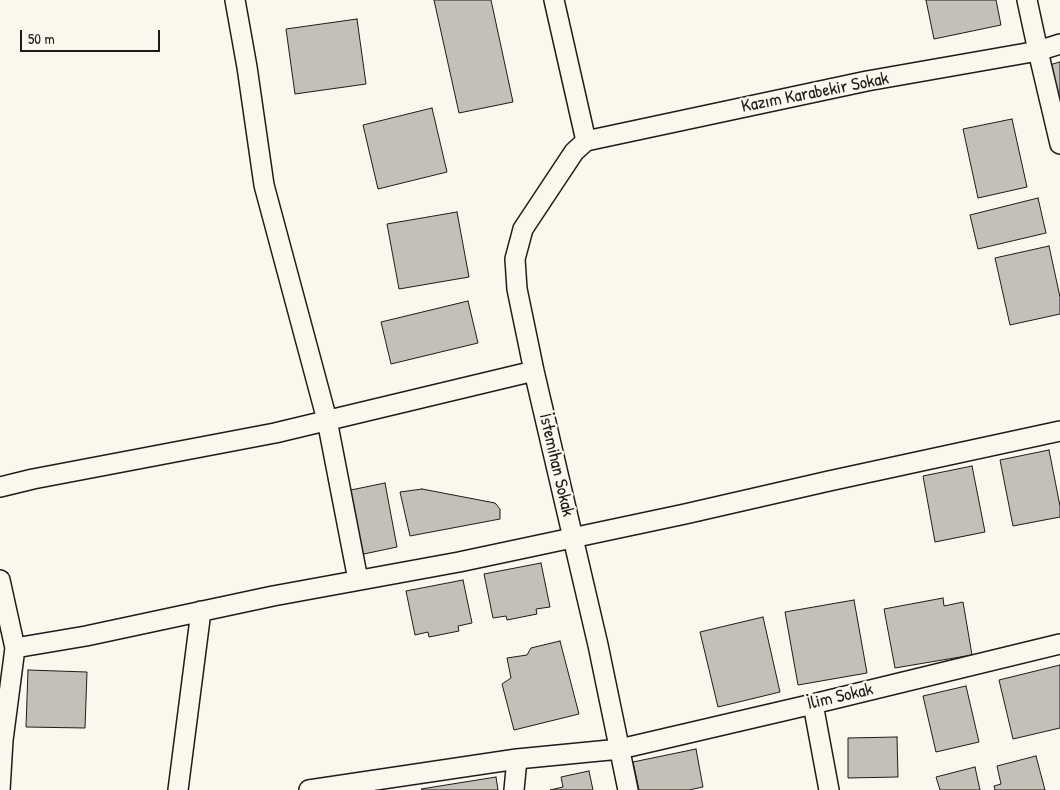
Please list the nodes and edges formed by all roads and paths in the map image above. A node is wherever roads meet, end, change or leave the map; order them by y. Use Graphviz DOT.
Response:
graph roads {
  1 [pos="235,0"];
  2 [pos="554,0"];
  3 [pos="1027,0"];
  4 [pos="1060,44"];
  5 [pos="1038,51"];
  6 [pos="1060,144"];
  7 [pos="580,146"];
  8 [pos="534,371"];
  9 [pos="327,420"];
  10 [pos="1060,431"];
  11 [pos="0,487"];
  12 [pos="573,537"];
  13 [pos="0,580"];
  14 [pos="358,580"];
  15 [pos="201,611"];
  16 [pos="1060,644"];
  17 [pos="15,648"];
  18 [pos="813,704"];
  19 [pos="1,741"];
  20 [pos="620,748"];
  21 [pos="517,759"];
  22 [pos="0,790"];
  23 [pos="178,790"];
  24 [pos="310,790"];
  25 [pos="514,790"];
  26 [pos="628,790"];
  27 [pos="829,790"];
  1 -- 9 [label="street"];
  2 -- 7 [label="street"];
  3 -- 5 [label="street"];
  4 -- 5 [label="street, Kazım Karabekir Sokak"];
  5 -- 6 [label="street"];
  5 -- 7 [label="street, Kazım Karabekir Sokak"];
  7 -- 8 [label="street, İstemihan Sokak"];
  8 -- 9 [label="street"];
  8 -- 12 [label="street, İstemihan Sokak"];
  9 -- 11 [label="street"];
  9 -- 14 [label="street"];
  10 -- 12 [label="street"];
  12 -- 14 [label="street"];
  12 -- 20 [label="street, İstemihan Sokak"];
  13 -- 17 [label="street"];
  14 -- 15 [label="street"];
  15 -- 17 [label="street"];
  15 -- 23 [label="street"];
  16 -- 18 [label="street, İlim Sokak"];
  17 -- 19 [label="street"];
  18 -- 20 [label="street, İlim Sokak"];
  18 -- 27 [label="street"];
  19 -- 22 [label="street"];
  20 -- 21 [label="street, İlim Sokak"];
  20 -- 26 [label="street, İstemihan Sokak"];
  21 -- 24 [label="street, İlim Sokak"];
  21 -- 25 [label="street"];
}
